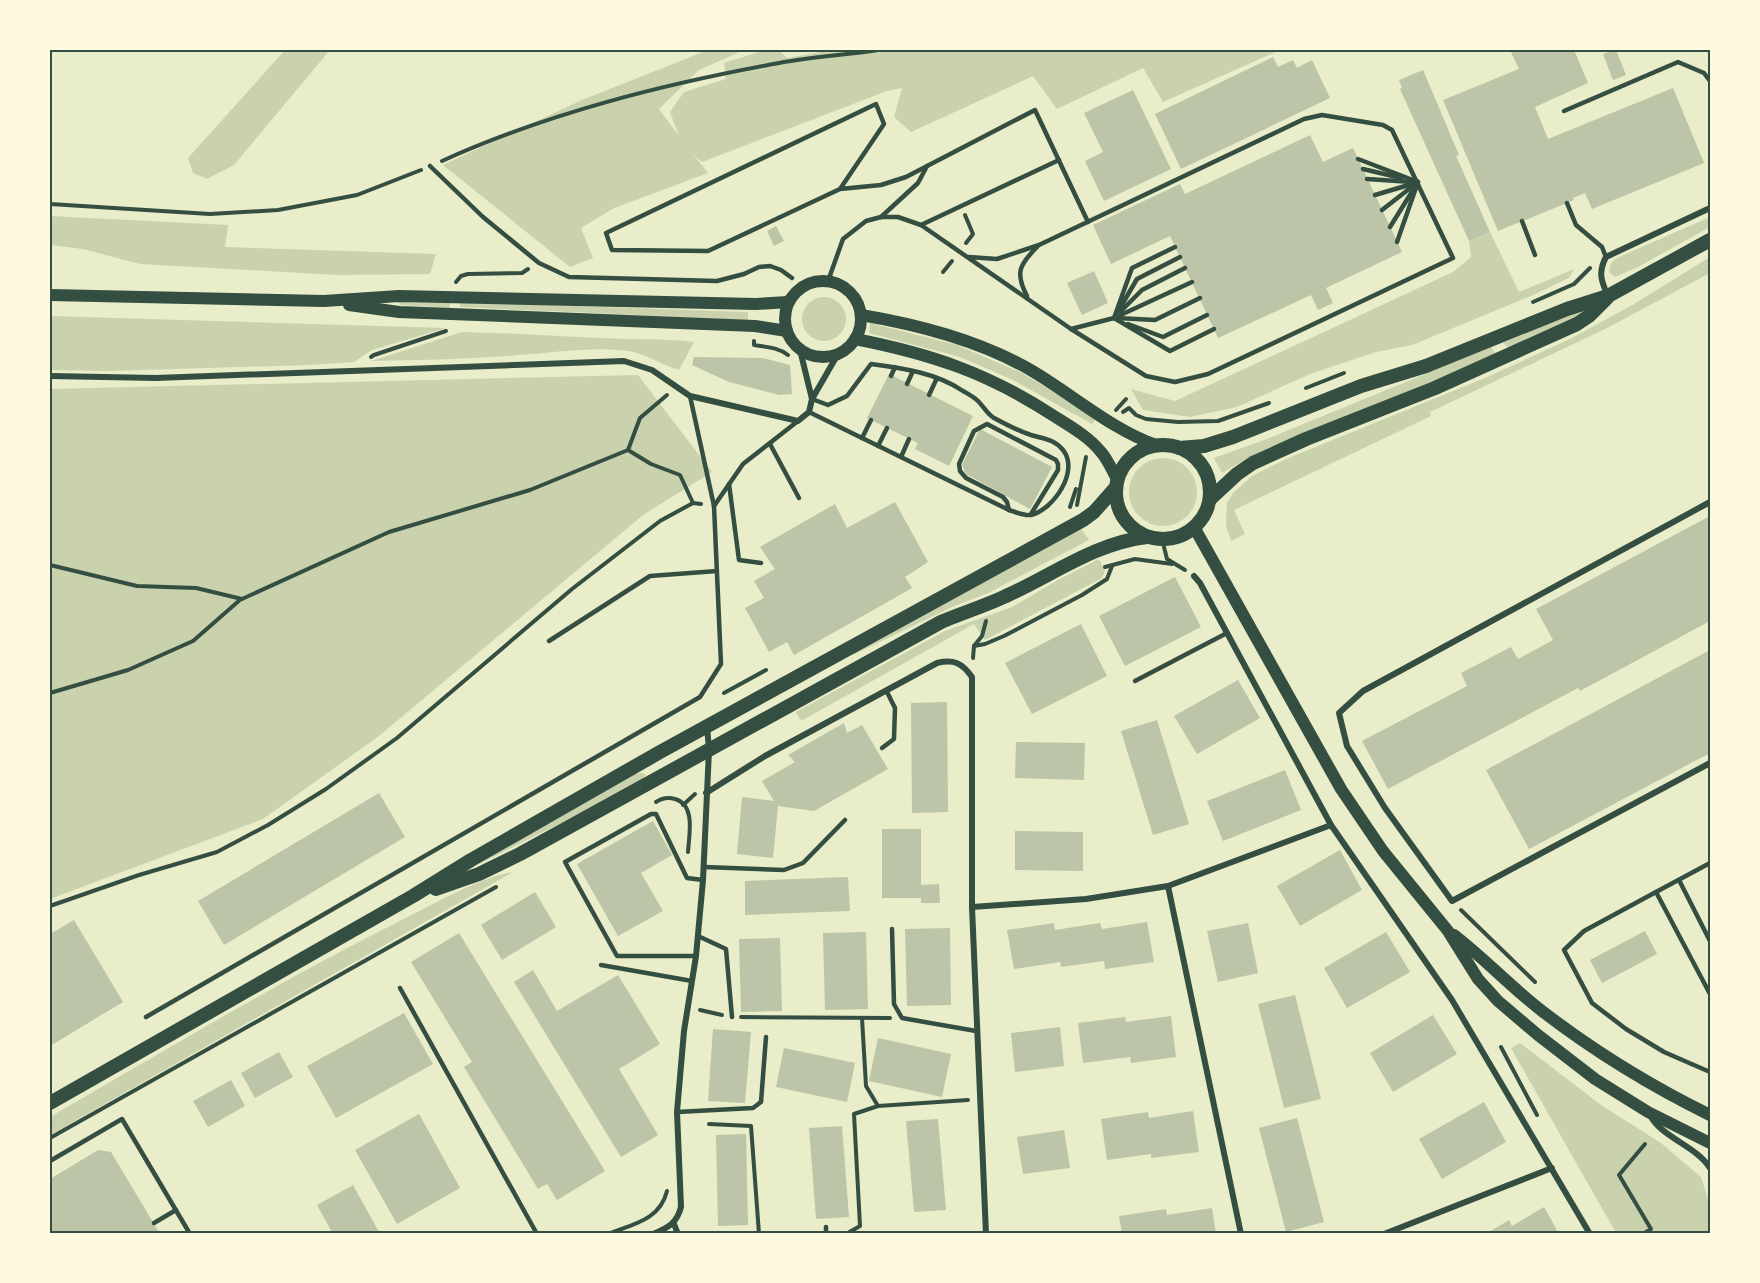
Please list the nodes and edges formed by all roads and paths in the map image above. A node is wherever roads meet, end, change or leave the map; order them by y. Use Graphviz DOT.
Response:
graph roads {
  1 [pos="878,50"];
  2 [pos="1710,81"];
  3 [pos="1564,111"];
  4 [pos="1358,159"];
  5 [pos="1059,160"];
  6 [pos="430,166"];
  7 [pos="927,166"];
  8 [pos="1363,169"];
  9 [pos="1367,179"];
  10 [pos="1418,182"];
  11 [pos="840,189"];
  12 [pos="1375,195"];
  13 [pos="1567,203"];
  14 [pos="50,204"];
  15 [pos="1710,208"];
  16 [pos="1382,210"];
  17 [pos="881,217"];
  18 [pos="1522,221"];
  19 [pos="1088,222"];
  20 [pos="921,225"];
  21 [pos="1390,227"];
  22 [pos="1710,240"];
  23 [pos="1397,242"];
  24 [pos="1039,245"];
  25 [pos="1175,247"];
  26 [pos="1535,255"];
  27 [pos="969,257"];
  28 [pos="1180,257"];
  29 [pos="1606,257"];
  30 [pos="539,262"];
  31 [pos="1185,268"];
  32 [pos="792,278"];
  33 [pos="828,281"];
  34 [pos="1192,282"];
  35 [pos="455,287"];
  36 [pos="50,295"];
  37 [pos="1608,296"];
  38 [pos="1028,298"];
  39 [pos="1200,298"];
  40 [pos="324,302"];
  41 [pos="789,302"];
  42 [pos="1525,306"];
  43 [pos="861,315"];
  44 [pos="1208,315"];
  45 [pos="1114,318"];
  46 [pos="452,328"];
  47 [pos="1071,329"];
  48 [pos="1214,329"];
  49 [pos="787,331"];
  50 [pos="855,339"];
  51 [pos="754,345"];
  52 [pos="800,350"];
  53 [pos="838,354"];
  54 [pos="794,365"];
  55 [pos="895,367"];
  56 [pos="359,370"];
  57 [pos="913,371"];
  58 [pos="1346,372"];
  59 [pos="50,376"];
  60 [pos="891,376"];
  61 [pos="937,378"];
  62 [pos="907,384"];
  63 [pos="677,386"];
  64 [pos="1305,388"];
  65 [pos="929,395"];
  66 [pos="690,396"];
  67 [pos="812,399"];
  68 [pos="1273,401"];
  69 [pos="809,412"];
  70 [pos="871,420"];
  71 [pos="798,421"];
  72 [pos="1113,423"];
  73 [pos="886,428"];
  74 [pos="862,438"];
  75 [pos="909,439"];
  76 [pos="770,444"];
  77 [pos="1094,444"];
  78 [pos="1156,445"];
  79 [pos="878,446"];
  80 [pos="1179,448"];
  81 [pos="628,450"];
  82 [pos="901,457"];
  83 [pos="1117,483"];
  84 [pos="729,484"];
  85 [pos="799,498"];
  86 [pos="1210,499"];
  87 [pos="1710,502"];
  88 [pos="693,503"];
  89 [pos="714,506"];
  90 [pos="1009,510"];
  91 [pos="1031,515"];
  92 [pos="1067,516"];
  93 [pos="1194,527"];
  94 [pos="1147,537"];
  95 [pos="1162,540"];
  96 [pos="761,563"];
  97 [pos="50,565"];
  98 [pos="717,571"];
  99 [pos="1194,576"];
  100 [pos="242,598"];
  101 [pos="1227,633"];
  102 [pos="549,641"];
  103 [pos="974,646"];
  104 [pos="766,670"];
  105 [pos="1135,681"];
  106 [pos="886,690"];
  107 [pos="50,693"];
  108 [pos="724,693"];
  109 [pos="707,726"];
  110 [pos="882,748"];
  111 [pos="709,750"];
  112 [pos="1710,763"];
  113 [pos="706,793"];
  114 [pos="654,803"];
  115 [pos="846,820"];
  116 [pos="1331,825"];
  117 [pos="1710,863"];
  118 [pos="704,867"];
  119 [pos="687,878"];
  120 [pos="703,880"];
  121 [pos="1679,880"];
  122 [pos="501,884"];
  123 [pos="1168,886"];
  124 [pos="1656,892"];
  125 [pos="414,896"];
  126 [pos="1452,901"];
  127 [pos="50,906"];
  128 [pos="972,907"];
  129 [pos="892,929"];
  130 [pos="1448,931"];
  131 [pos="698,936"];
  132 [pos="1710,941"];
  133 [pos="696,956"];
  134 [pos="601,965"];
  135 [pos="692,981"];
  136 [pos="1536,984"];
  137 [pos="400,988"];
  138 [pos="1710,994"];
  139 [pos="687,1008"];
  140 [pos="146,1017"];
  141 [pos="732,1017"];
  142 [pos="862,1018"];
  143 [pos="902,1018"];
  144 [pos="976,1031"];
  145 [pos="766,1037"];
  146 [pos="1501,1047"];
  147 [pos="1710,1072"];
  148 [pos="979,1100"];
  149 [pos="50,1103"];
  150 [pos="878,1106"];
  151 [pos="677,1112"];
  152 [pos="1648,1112"];
  153 [pos="1710,1115"];
  154 [pos="678,1124"];
  155 [pos="1531,1131"];
  156 [pos="50,1138"];
  157 [pos="1710,1143"];
  158 [pos="1645,1144"];
  159 [pos="50,1161"];
  160 [pos="1552,1168"];
  161 [pos="1710,1168"];
  162 [pos="668,1184"];
  163 [pos="176,1210"];
  164 [pos="154,1223"];
  165 [pos="674,1224"];
  166 [pos="1651,1228"];
  167 [pos="190,1233"];
  168 [pos="537,1233"];
  169 [pos="608,1233"];
  170 [pos="653,1233"];
  171 [pos="678,1233"];
  172 [pos="758,1233"];
  173 [pos="850,1233"];
  174 [pos="986,1233"];
  175 [pos="1241,1233"];
  176 [pos="1383,1233"];
  177 [pos="1590,1233"];
  178 [pos="1643,1233"];
  179 [pos="1654,1233"];
  1 -- 6 [label="path"];
  2 -- 3 [label="lane"];
  4 -- 10 [label="lane"];
  5 -- 7 [label="lane"];
  5 -- 19 [label="lane"];
  5 -- 20 [label="lane"];
  6 -- 14 [label="path"];
  6 -- 30 [label="lane"];
  7 -- 11 [label="lane"];
  7 -- 17 [label="lane"];
  8 -- 10 [label="lane"];
  9 -- 10 [label="lane"];
  10 -- 12 [label="lane"];
  10 -- 16 [label="lane"];
  10 -- 19 [label="lane"];
  10 -- 21 [label="lane"];
  10 -- 23 [label="lane"];
  10 -- 47 [label="lane"];
  11 -- 11 [label="lane"];
  13 -- 29 [label="lane"];
  15 -- 29 [label="street"];
  17 -- 20 [label="lane"];
  17 -- 33 [label="lane"];
  18 -- 26 [label="lane"];
  19 -- 24 [label="lane"];
  20 -- 27 [label="lane"];
  22 -- 37 [label="main road"];
  24 -- 27 [label="lane"];
  24 -- 38 [label="lane"];
  25 -- 45 [label="lane"];
  27 -- 38 [label="lane"];
  28 -- 45 [label="lane"];
  29 -- 37 [label="street"];
  29 -- 42 [label="path"];
  30 -- 32 [label="lane"];
  30 -- 35 [label="path"];
  31 -- 45 [label="lane"];
  33 -- 41 [label="main road"];
  33 -- 43 [label="main road"];
  34 -- 45 [label="lane"];
  36 -- 40 [label="main road"];
  37 -- 80 [label="main road"];
  37 -- 86 [label="main road"];
  38 -- 47 [label="lane"];
  39 -- 45 [label="lane"];
  40 -- 41 [label="main road"];
  40 -- 49 [label="main road"];
  41 -- 49 [label="main road"];
  43 -- 50 [label="main road"];
  43 -- 72 [label="main road"];
  44 -- 45 [label="lane"];
  45 -- 47 [label="lane"];
  45 -- 48 [label="lane"];
  46 -- 56 [label="path"];
  49 -- 52 [label="main road"];
  50 -- 53 [label="main road"];
  50 -- 77 [label="main road"];
  51 -- 54 [label="path"];
  52 -- 53 [label="main road"];
  52 -- 67 [label="street"];
  53 -- 67 [label="street"];
  55 -- 57 [label="lane"];
  55 -- 60 [label="lane"];
  55 -- 67 [label="lane"];
  56 -- 59 [label="street"];
  56 -- 63 [label="street"];
  57 -- 61 [label="lane"];
  57 -- 62 [label="lane"];
  58 -- 64 [label="path"];
  61 -- 65 [label="lane"];
  61 -- 91 [label="lane"];
  63 -- 66 [label="street"];
  63 -- 81 [label="path"];
  66 -- 71 [label="street"];
  66 -- 89 [label="lane"];
  67 -- 69 [label="street"];
  68 -- 72 [label="path"];
  69 -- 71 [label="street"];
  69 -- 74 [label="lane"];
  70 -- 74 [label="lane"];
  71 -- 76 [label="lane"];
  72 -- 78 [label="main road"];
  73 -- 79 [label="lane"];
  74 -- 79 [label="lane"];
  75 -- 82 [label="lane"];
  76 -- 84 [label="lane"];
  76 -- 85 [label="lane"];
  77 -- 83 [label="main road"];
  77 -- 92 [label="path"];
  78 -- 80 [label="main road"];
  78 -- 83 [label="main road"];
  79 -- 82 [label="lane"];
  80 -- 86 [label="main road"];
  81 -- 88 [label="path"];
  81 -- 100 [label="path"];
  82 -- 90 [label="lane"];
  83 -- 94 [label="main road"];
  83 -- 109 [label="main road"];
  84 -- 89 [label="lane"];
  84 -- 96 [label="lane"];
  86 -- 93 [label="main road"];
  87 -- 126 [label="street"];
  88 -- 89 [label="path"];
  88 -- 127 [label="path"];
  89 -- 98 [label="lane"];
  90 -- 91 [label="lane"];
  90 -- 91 [label="lane"];
  93 -- 95 [label="main road"];
  93 -- 130 [label="main road"];
  94 -- 95 [label="main road"];
  94 -- 111 [label="main road"];
  95 -- 103 [label="path"];
  97 -- 100 [label="path"];
  98 -- 102 [label="lane"];
  98 -- 140 [label="lane"];
  99 -- 101 [label="street"];
  100 -- 107 [label="path"];
  101 -- 105 [label="lane"];
  101 -- 116 [label="street"];
  104 -- 108 [label="path"];
  106 -- 110 [label="lane"];
  106 -- 113 [label="street"];
  106 -- 128 [label="street"];
  109 -- 111 [label="street"];
  109 -- 125 [label="main road"];
  111 -- 113 [label="street"];
  111 -- 125 [label="main road"];
  112 -- 126 [label="street"];
  113 -- 118 [label="street"];
  114 -- 119 [label="path"];
  115 -- 118 [label="lane"];
  116 -- 123 [label="street"];
  116 -- 155 [label="street"];
  117 -- 121 [label="lane"];
  118 -- 120 [label="street"];
  119 -- 120 [label="lane"];
  119 -- 133 [label="lane"];
  120 -- 131 [label="street"];
  121 -- 124 [label="lane"];
  121 -- 132 [label="lane"];
  122 -- 156 [label="path"];
  123 -- 128 [label="street"];
  123 -- 175 [label="street"];
  124 -- 138 [label="lane"];
  124 -- 147 [label="lane"];
  125 -- 149 [label="main road"];
  126 -- 136 [label="path"];
  128 -- 144 [label="street"];
  129 -- 143 [label="lane"];
  130 -- 152 [label="main road"];
  130 -- 153 [label="main road"];
  131 -- 133 [label="street"];
  131 -- 141 [label="lane"];
  133 -- 135 [label="street"];
  134 -- 135 [label="lane"];
  135 -- 139 [label="street"];
  137 -- 168 [label="lane"];
  139 -- 141 [label="path"];
  139 -- 151 [label="street"];
  141 -- 142 [label="path"];
  142 -- 143 [label="path"];
  142 -- 150 [label="path"];
  143 -- 144 [label="lane"];
  144 -- 148 [label="street"];
  145 -- 151 [label="lane"];
  146 -- 155 [label="path"];
  148 -- 150 [label="path"];
  148 -- 174 [label="street"];
  150 -- 173 [label="path"];
  151 -- 154 [label="street"];
  152 -- 157 [label="main road"];
  152 -- 161 [label="street"];
  154 -- 165 [label="street"];
  154 -- 172 [label="path"];
  155 -- 160 [label="street"];
  158 -- 166 [label="path"];
  159 -- 163 [label="lane"];
  160 -- 176 [label="street"];
  160 -- 177 [label="street"];
  162 -- 169 [label="path"];
  163 -- 164 [label="lane"];
  163 -- 167 [label="lane"];
  165 -- 170 [label="street"];
  165 -- 171 [label="street"];
  166 -- 178 [label="path"];
  166 -- 179 [label="path"];
}
